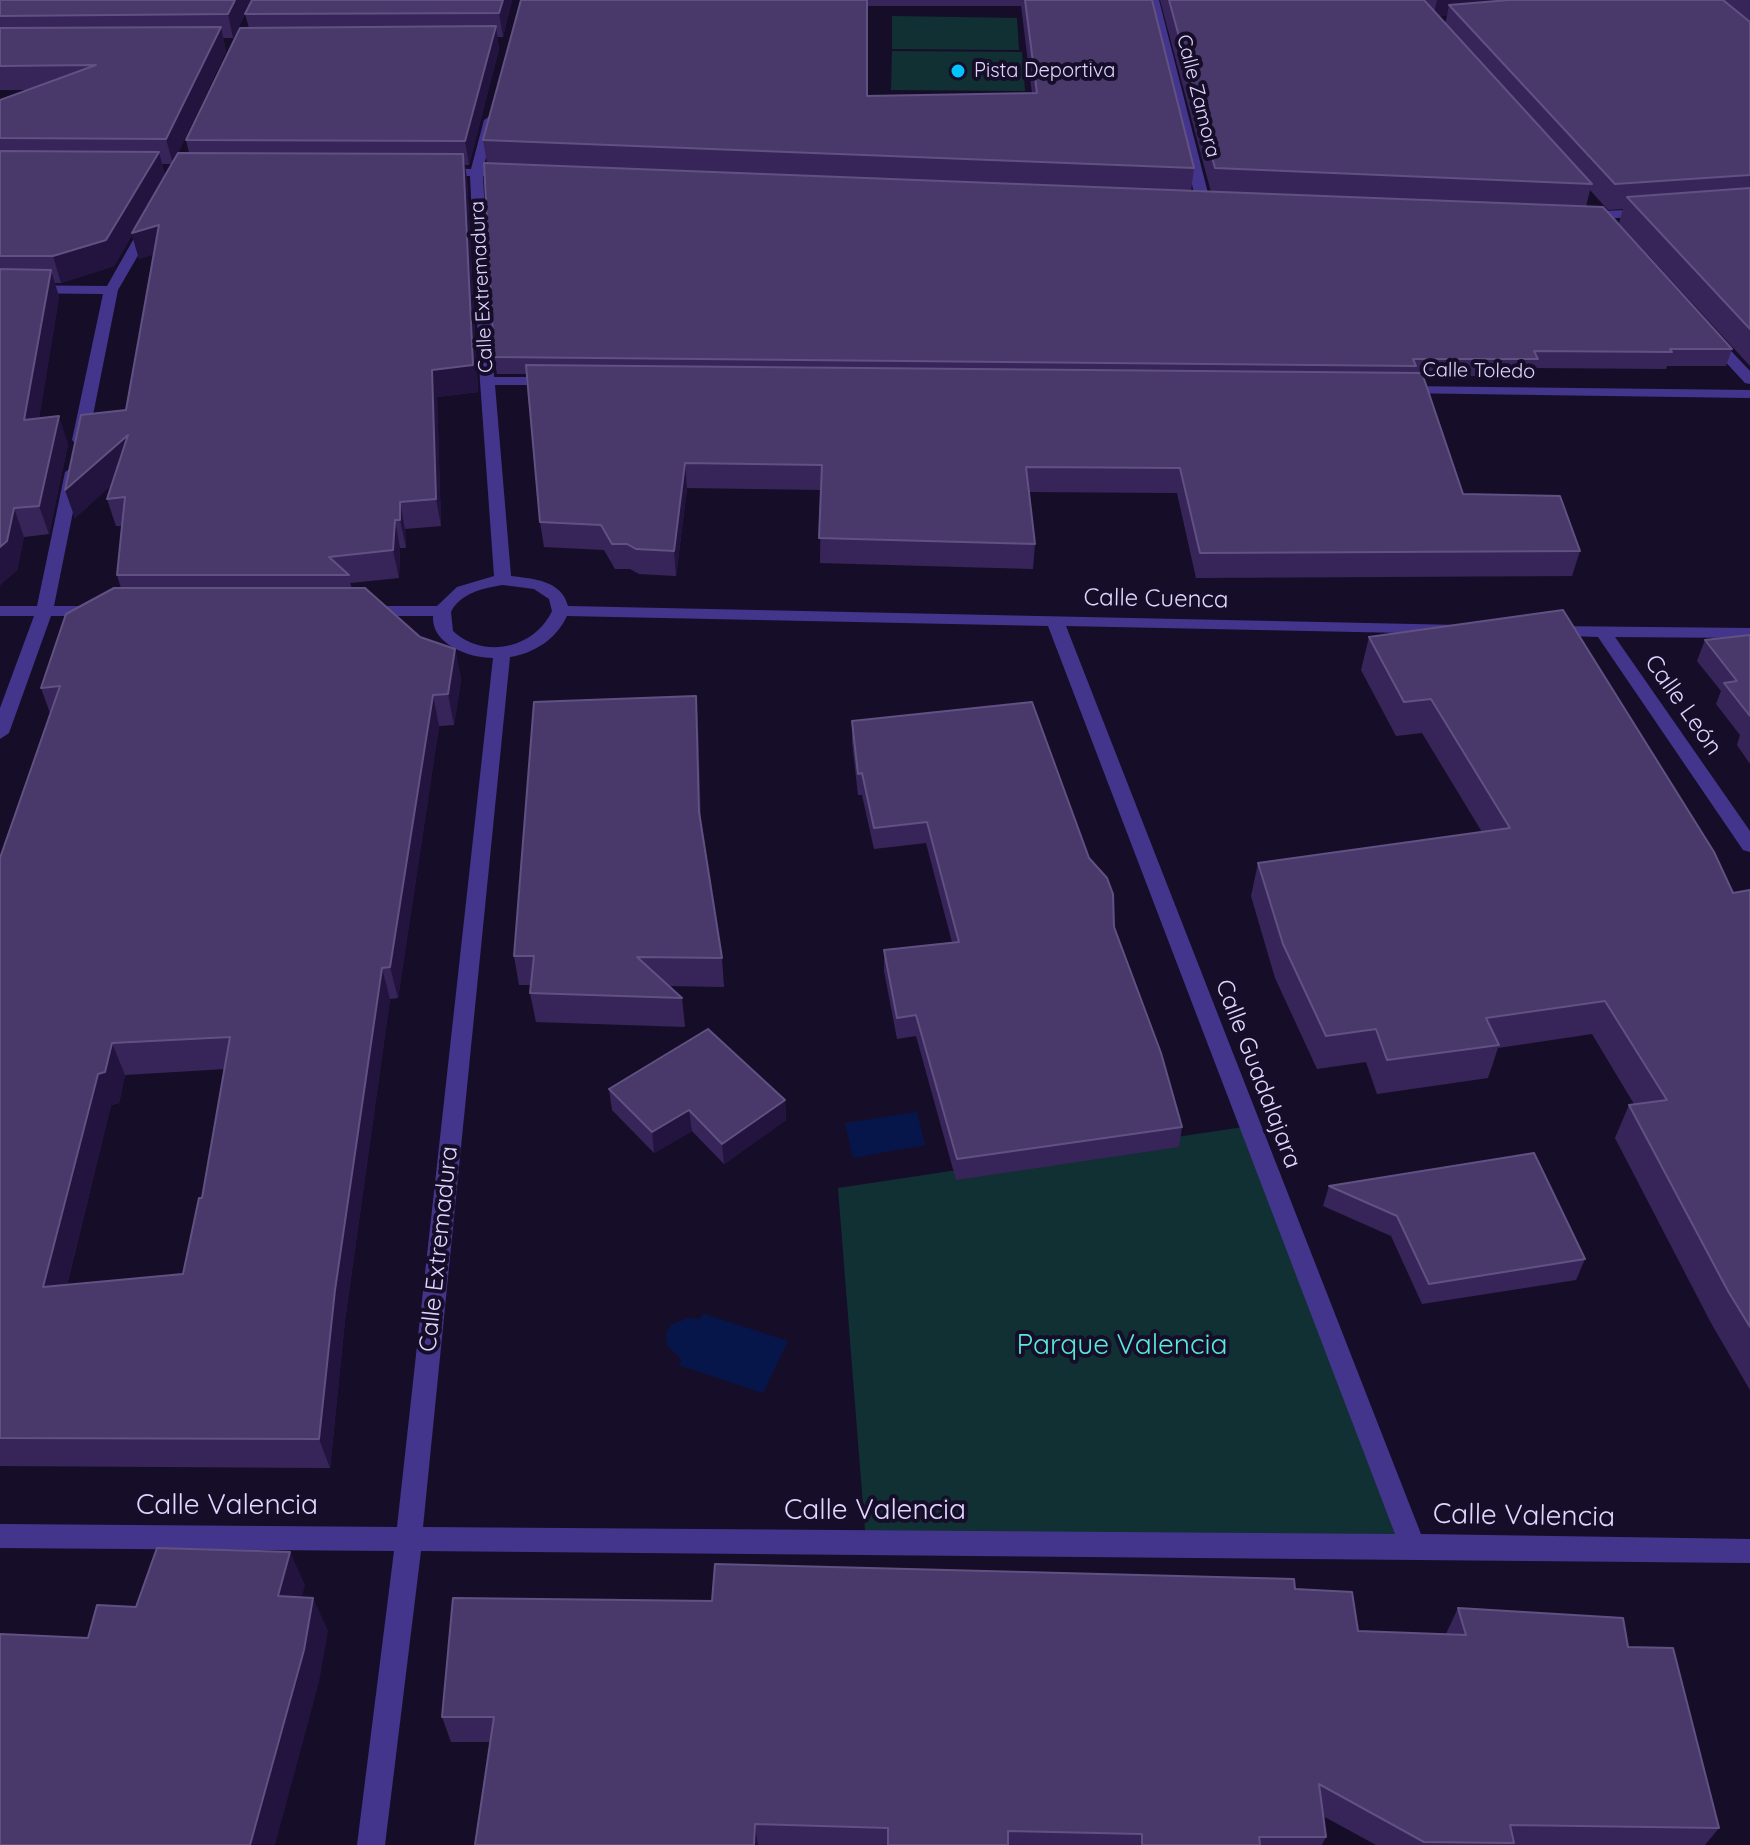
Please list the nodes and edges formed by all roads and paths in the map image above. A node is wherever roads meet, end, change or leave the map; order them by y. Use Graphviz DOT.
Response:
graph roads {
  1 [pos="1153,0"];
  2 [pos="495,100"];
  3 [pos="429,172"];
  4 [pos="476,172"];
  5 [pos="524,174"];
  6 [pos="1188,201"];
  7 [pos="1203,201"];
  8 [pos="1219,202"];
  9 [pos="157,211"];
  10 [pos="1597,211"];
  11 [pos="1664,212"];
  12 [pos="1570,215"];
  13 [pos="1613,228"];
  14 [pos="0,289"];
  15 [pos="111,290"];
  16 [pos="1697,322"];
  17 [pos="1750,380"];
  18 [pos="487,381"];
  19 [pos="567,381"];
  20 [pos="1382,390"];
  21 [pos="1750,394"];
  22 [pos="503,580"];
  23 [pos="0,611"];
  24 [pos="44,611"];
  25 [pos="124,611"];
  26 [pos="347,611"];
  27 [pos="443,611"];
  28 [pos="562,611"];
  29 [pos="1055,621"];
  30 [pos="1478,629"];
  31 [pos="1525,630"];
  32 [pos="1603,632"];
  33 [pos="1750,633"];
  34 [pos="502,652"];
  35 [pos="0,733"];
  36 [pos="1750,845"];
  37 [pos="0,1536"];
  38 [pos="409,1539"];
  39 [pos="1413,1546"];
  40 [pos="1750,1551"];
  41 [pos="371,1845"];
  1 -- 7 [label="street, Calle Zamora"];
  2 -- 4 [label="street, Calle Extremadura"];
  3 -- 4 [label="street"];
  4 -- 5 [label="street"];
  4 -- 18 [label="street, Calle Extremadura"];
  6 -- 7 [label="street"];
  7 -- 8 [label="street"];
  9 -- 15 [label="street"];
  10 -- 11 [label="street"];
  10 -- 12 [label="street"];
  10 -- 13 [label="street"];
  14 -- 15 [label="street"];
  15 -- 24 [label="street"];
  16 -- 17 [label="street"];
  18 -- 19 [label="street"];
  18 -- 22 [label="street, Calle Extremadura"];
  20 -- 21 [label="street, Calle Toledo"];
  22 -- 27 [label="street"];
  22 -- 28 [label="street"];
  23 -- 24 [label="street"];
  24 -- 25 [label="street"];
  24 -- 35 [label="street"];
  26 -- 27 [label="street"];
  27 -- 34 [label="street"];
  28 -- 29 [label="street, Calle Cuenca"];
  28 -- 34 [label="street"];
  29 -- 30 [label="street, Calle Cuenca"];
  29 -- 39 [label="street, Calle Guadalajara"];
  31 -- 32 [label="street"];
  32 -- 33 [label="street"];
  32 -- 36 [label="street, Calle León"];
  34 -- 38 [label="street, Calle Extremadura"];
  37 -- 38 [label="street, Calle Valencia"];
  38 -- 39 [label="street, Calle Valencia"];
  38 -- 41 [label="street, Calle Extremadura"];
  39 -- 40 [label="street, Calle Valencia"];
}
